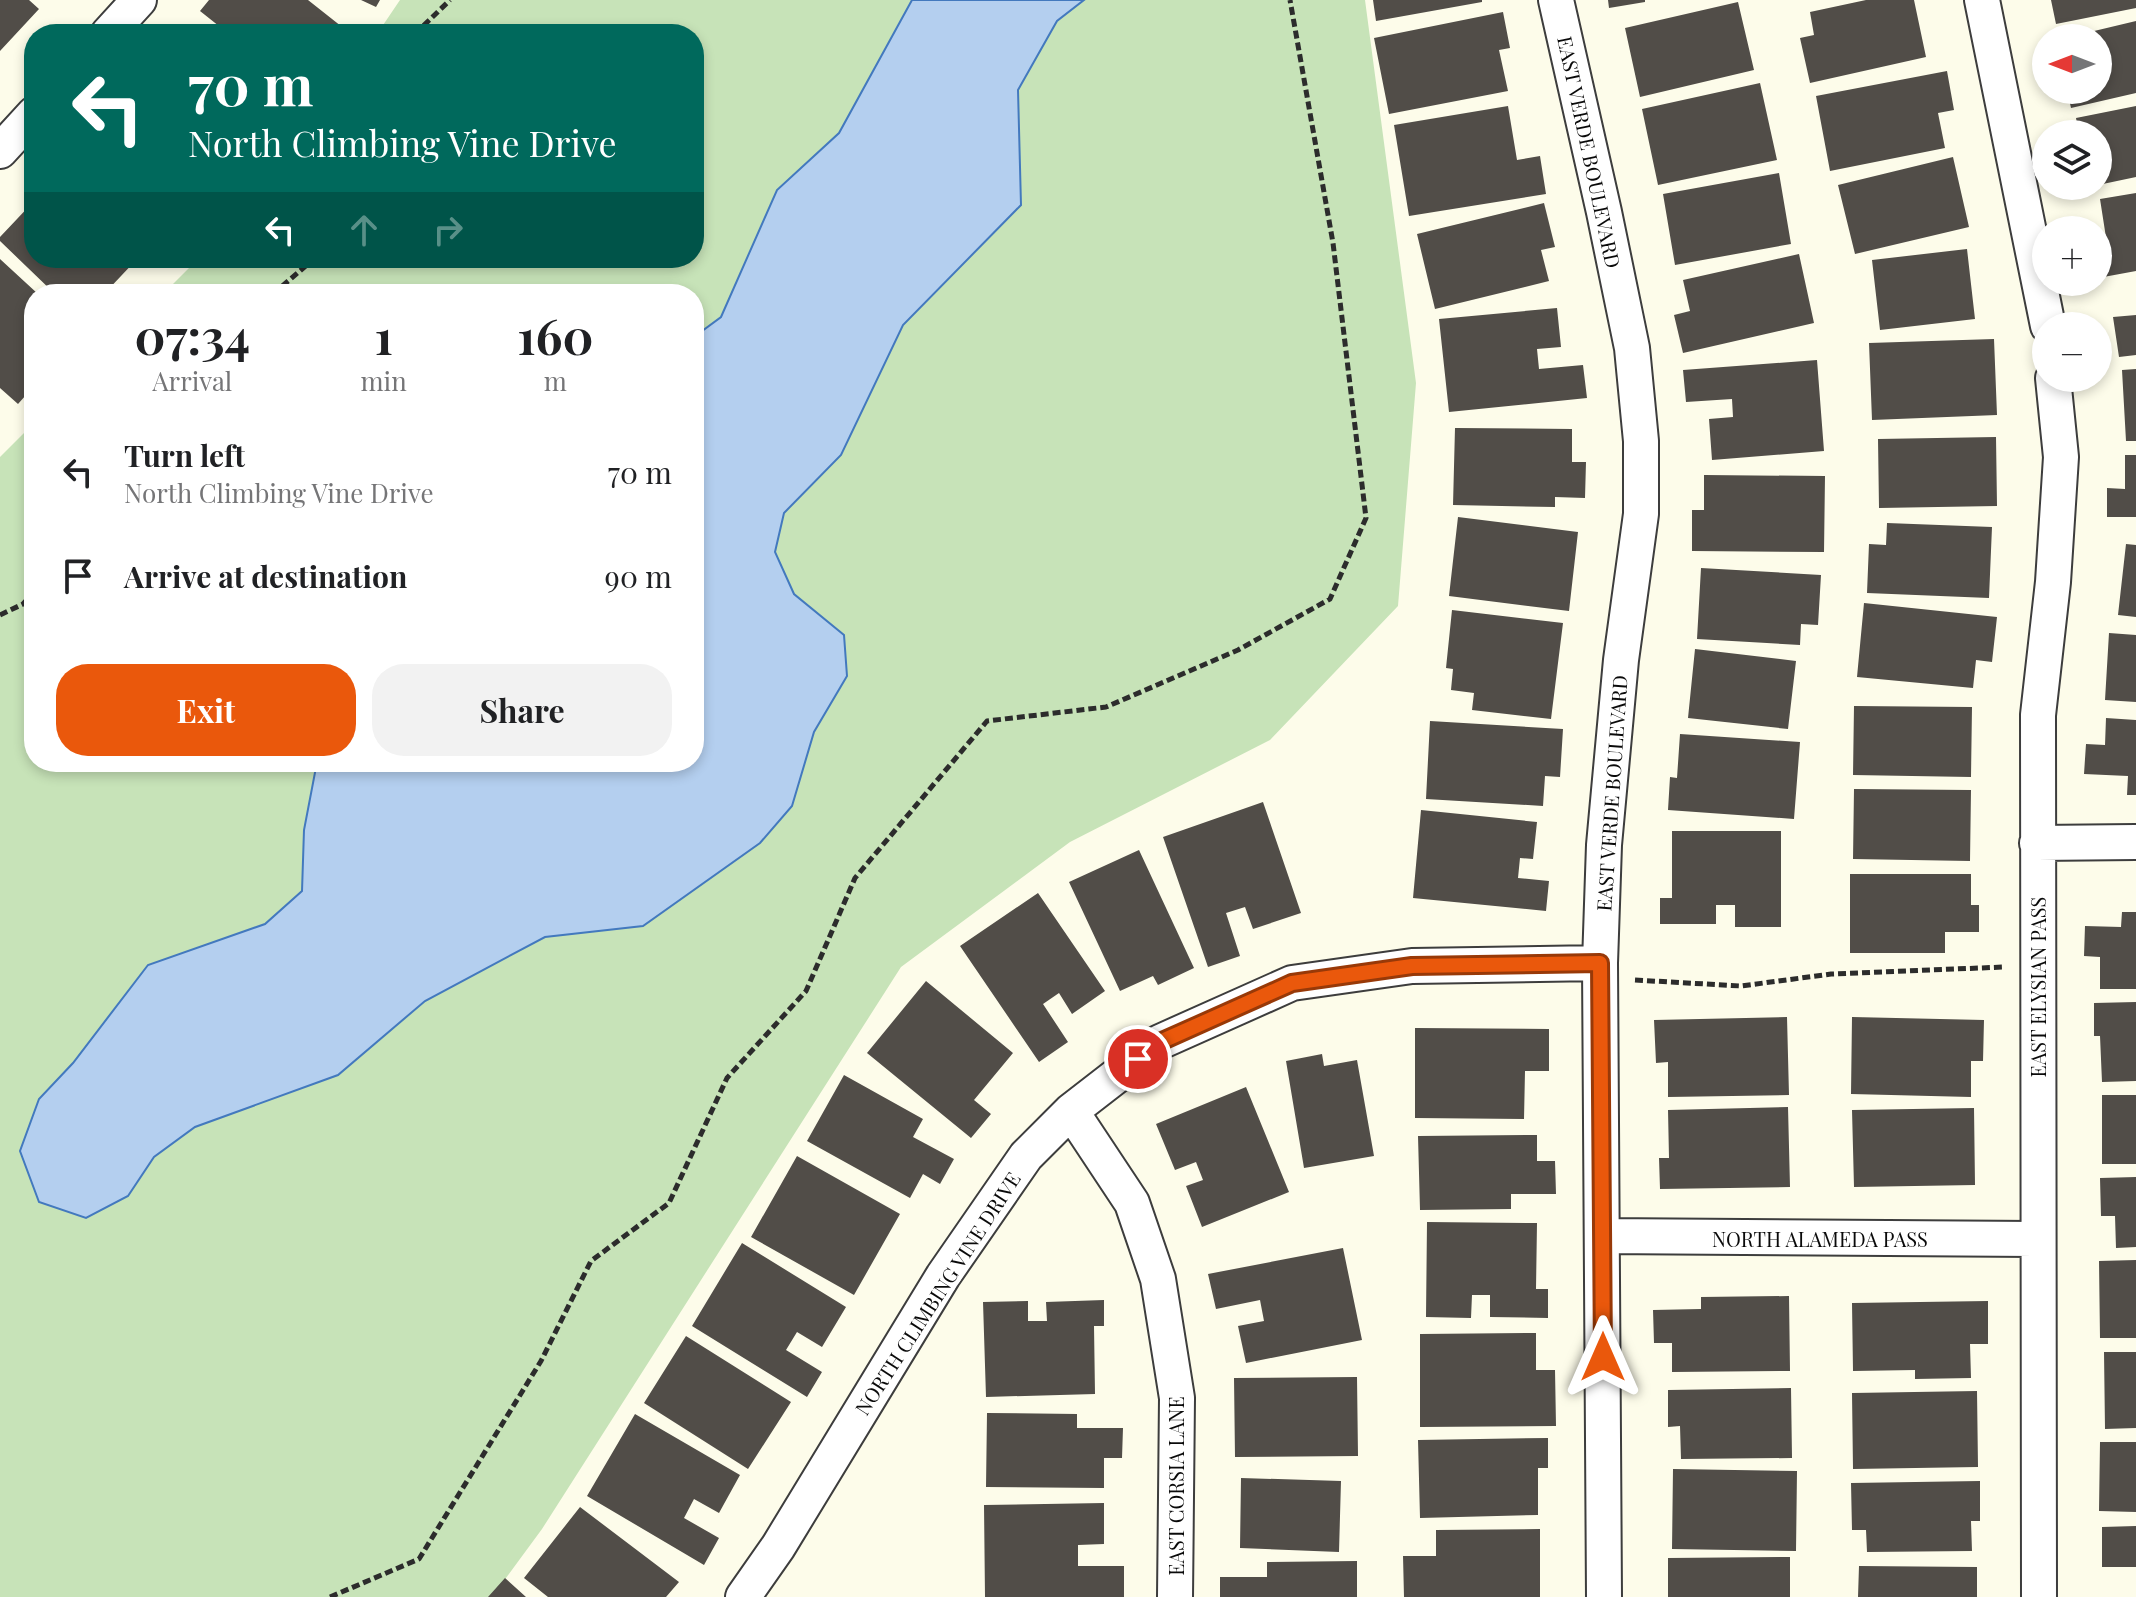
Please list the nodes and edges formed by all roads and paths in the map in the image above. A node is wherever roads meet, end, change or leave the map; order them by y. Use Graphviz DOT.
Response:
graph roads {
  1 [pos="139,0"];
  2 [pos="450,0"];
  3 [pos="1290,0"];
  4 [pos="1556,0"];
  5 [pos="1982,0"];
  6 [pos="117,24"];
  7 [pos="425,24"];
  8 [pos="24,125"];
  9 [pos="0,151"];
  10 [pos="303,268"];
  11 [pos="285,284"];
  12 [pos="2045,312"];
  13 [pos="2054,392"];
  14 [pos="24,603"];
  15 [pos="0,615"];
  16 [pos="2136,842"];
  17 [pos="2037,843"];
  18 [pos="1600,963"];
  19 [pos="2037,968"];
  20 [pos="1071,1111"];
  21 [pos="1602,1236"];
  22 [pos="2038,1239"];
  23 [pos="330,1597"];
  24 [pos="743,1597"];
  25 [pos="1175,1597"];
  26 [pos="1604,1597"];
  27 [pos="2039,1597"];
  1 -- 6 [label="street"];
  2 -- 7 [label="path"];
  3 -- 23 [label="path"];
  4 -- 18 [label="street, EAST VERDE BOULEVARD"];
  5 -- 12 [label="street"];
  8 -- 9 [label="street"];
  10 -- 11 [label="path"];
  13 -- 17 [label="street, EAST ELYSIAN PASS"];
  14 -- 15 [label="path"];
  16 -- 17 [label="street"];
  17 -- 19 [label="street, EAST ELYSIAN PASS"];
  18 -- 19 [label="path"];
  18 -- 20 [label="street, NORTH CLIMBING VINE DRIVE"];
  18 -- 21 [label="street, EAST VERDE BOULEVARD"];
  19 -- 22 [label="street, EAST ELYSIAN PASS"];
  20 -- 24 [label="street, NORTH CLIMBING VINE DRIVE"];
  20 -- 25 [label="street, EAST CORSIA LANE"];
  21 -- 22 [label="street, NORTH ALAMEDA PASS"];
  21 -- 26 [label="street, EAST VERDE BOULEVARD"];
  22 -- 27 [label="street, EAST ELYSIAN PASS"];
}
